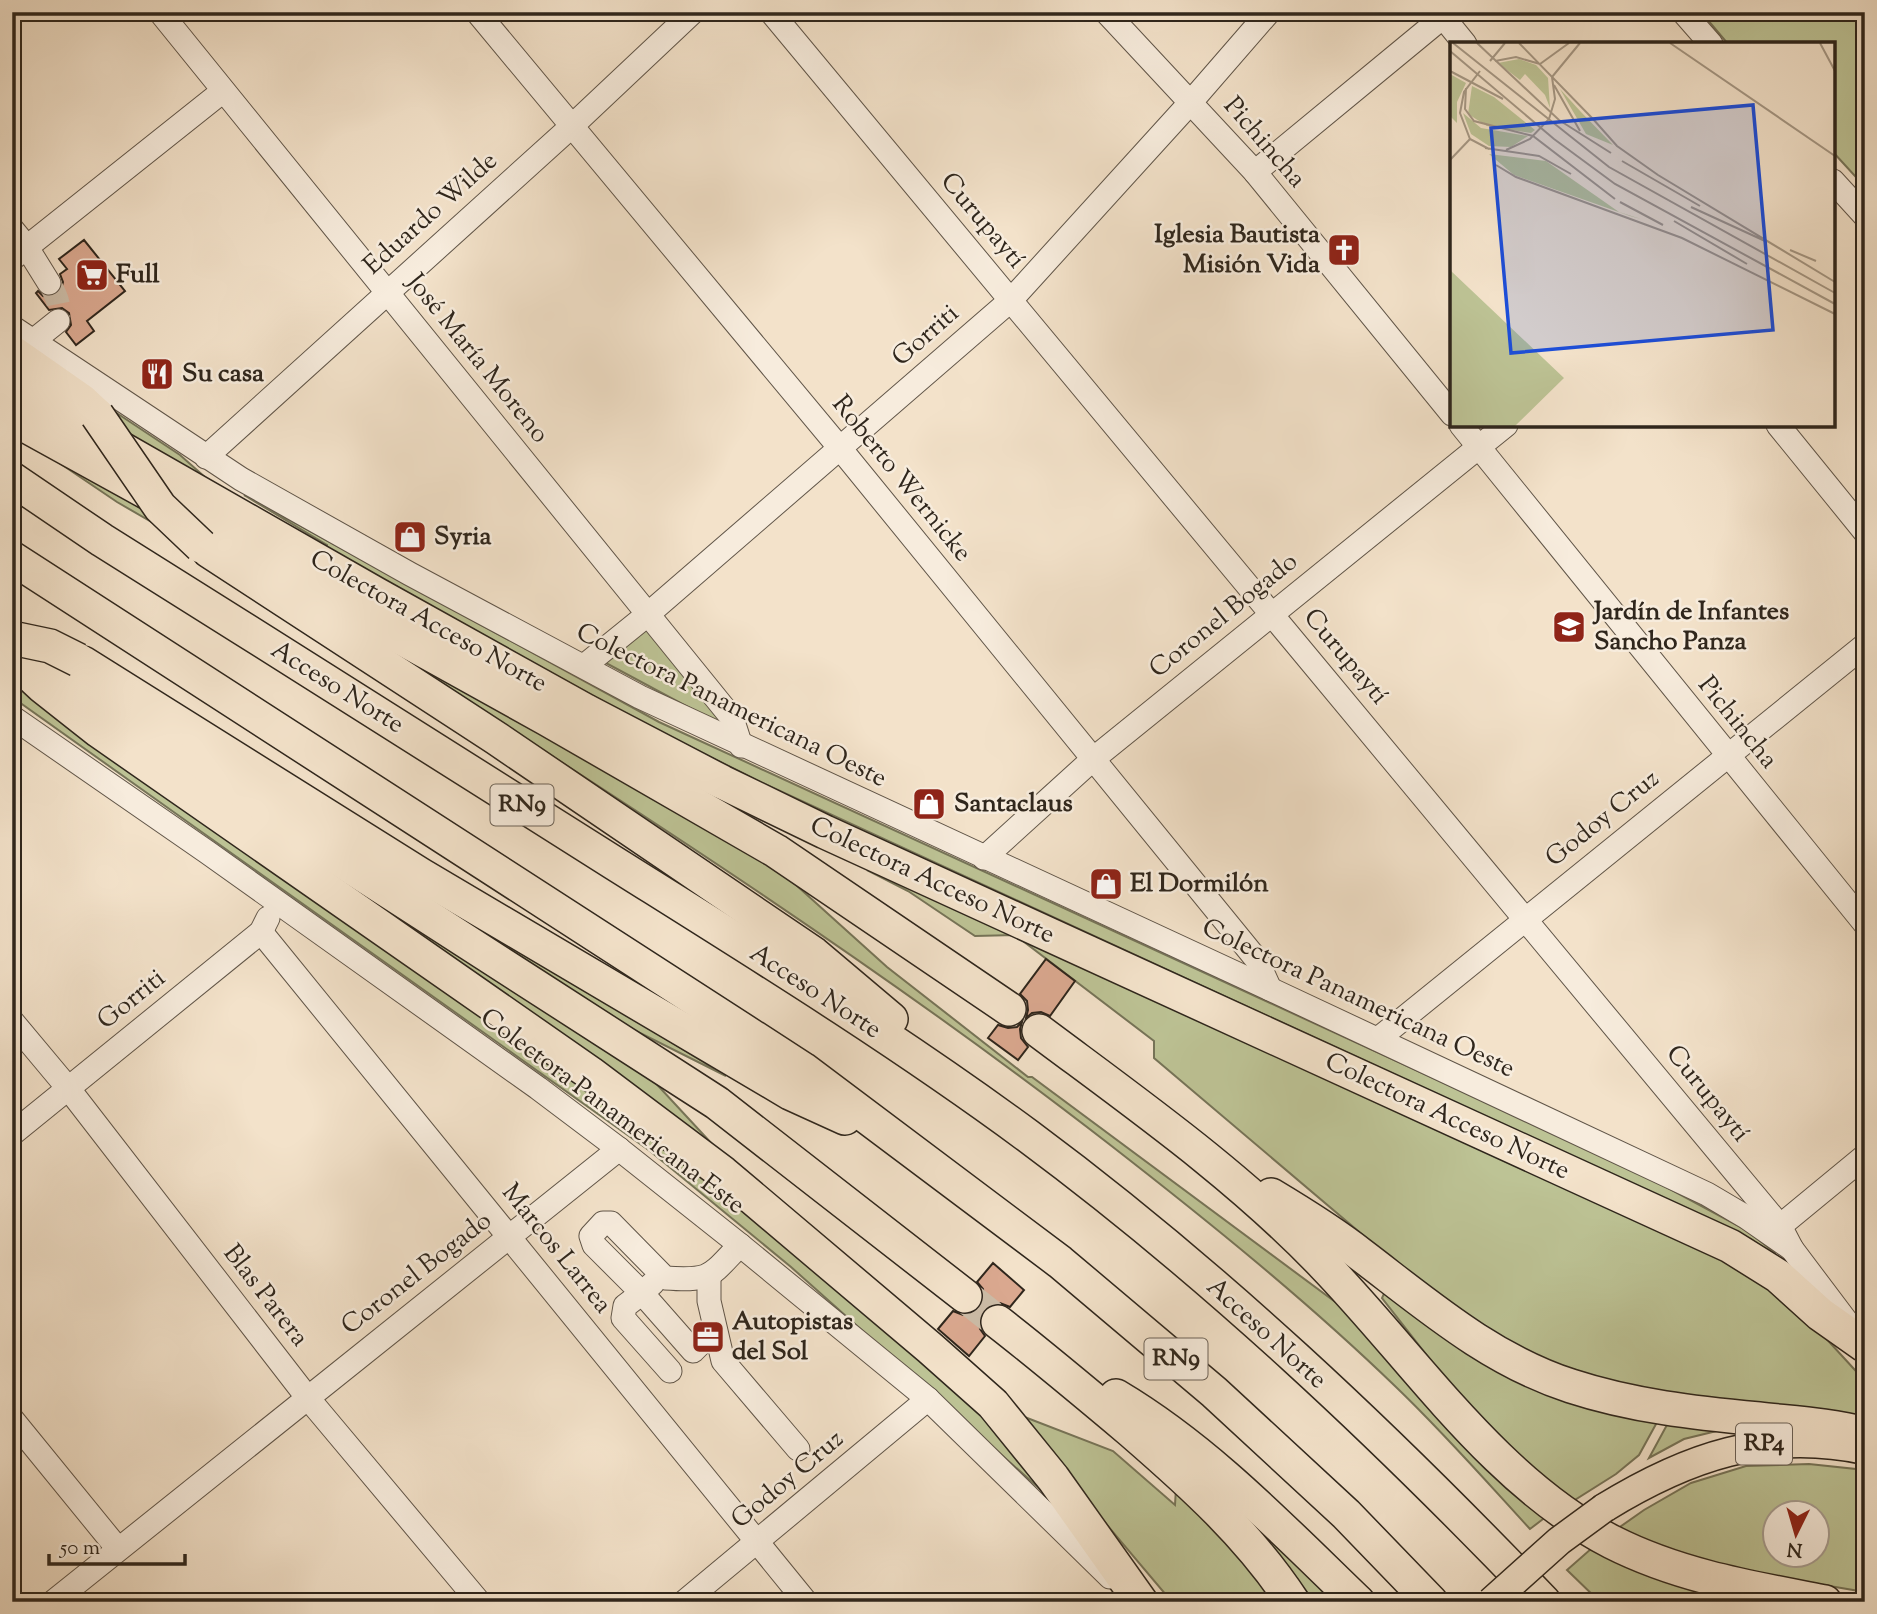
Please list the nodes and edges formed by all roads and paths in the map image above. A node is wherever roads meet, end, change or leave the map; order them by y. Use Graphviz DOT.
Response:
graph roads {
  1 [pos="160,12"];
  2 [pos="477,12"];
  3 [pos="693,12"];
  4 [pos="771,12"];
  5 [pos="1106,12"];
  6 [pos="1269,12"];
  7 [pos="1683,12"];
  8 [pos="1444,14"];
  9 [pos="1464,42"];
  10 [pos="1709,42"];
  11 [pos="223,91"];
  12 [pos="1190,103"];
  13 [pos="572,126"];
  14 [pos="1255,172"];
  15 [pos="1835,183"];
  16 [pos="1865,216"];
  17 [pos="17,244"];
  18 [pos="49,283"];
  19 [pos="386,292"];
  20 [pos="1011,300"];
  21 [pos="58,321"];
  22 [pos="12,327"];
  23 [pos="22,346"];
  24 [pos="12,386"];
  25 [pos="1450,412"];
  26 [pos="12,418"];
  27 [pos="1463,427"];
  28 [pos="1505,427"];
  29 [pos="1780,427"];
  30 [pos="839,447"];
  31 [pos="1479,448"];
  32 [pos="206,457"];
  33 [pos="12,479"];
  34 [pos="1865,532"];
  35 [pos="12,558"];
  36 [pos="1272,613"];
  37 [pos="647,615"];
  38 [pos="12,625"];
  39 [pos="12,638"];
  40 [pos="1865,645"];
  41 [pos="12,658"];
  42 [pos="584,666"];
  43 [pos="12,717"];
  44 [pos="741,746"];
  45 [pos="1727,755"];
  46 [pos="1092,760"];
  47 [pos="984,858"];
  48 [pos="275,902"];
  49 [pos="1526,918"];
  50 [pos="1865,924"];
  51 [pos="261,932"];
  52 [pos="1270,989"];
  53 [pos="1009,1009"];
  54 [pos="12,1021"];
  55 [pos="1039,1031"];
  56 [pos="1378,1040"];
  57 [pos="68,1088"];
  58 [pos="12,1134"];
  59 [pos="1028,1137"];
  60 [pos="899,1142"];
  61 [pos="619,1149"];
  62 [pos="1205,1155"];
  63 [pos="1865,1156"];
  64 [pos="1780,1226"];
  65 [pos="510,1237"];
  66 [pos="740,1244"];
  67 [pos="1791,1249"];
  68 [pos="709,1277"];
  69 [pos="665,1278"];
  70 [pos="642,1293"];
  71 [pos="965,1296"];
  72 [pos="998,1322"];
  73 [pos="714,1330"];
  74 [pos="1864,1345"];
  75 [pos="693,1351"];
  76 [pos="1043,1357"];
  77 [pos="307,1396"];
  78 [pos="928,1399"];
  79 [pos="12,1419"];
  80 [pos="1865,1434"];
  81 [pos="798,1449"];
  82 [pos="1865,1450"];
  83 [pos="758,1542"];
  84 [pos="118,1549"];
  85 [pos="53,1602"];
  86 [pos="479,1602"];
  87 [pos="684,1602"];
  88 [pos="806,1602"];
  89 [pos="1139,1602"];
  90 [pos="1293,1602"];
  91 [pos="1358,1602"];
  92 [pos="1431,1602"];
  93 [pos="1491,1602"];
  94 [pos="1544,1602"];
  95 [pos="1825,1602"];
  1 -- 11 [label="street, José María Moreno"];
  2 -- 13 [label="street, Roberto Wernicke"];
  3 -- 13 [label="street, Eduardo Wilde"];
  4 -- 20 [label="street, Curupaytí"];
  5 -- 12 [label="street, Pichincha"];
  6 -- 12 [label="street, Gorriti"];
  7 -- 10 [label="street"];
  8 -- 9 [label="street"];
  8 -- 14 [label="street"];
  11 -- 17 [label="street"];
  11 -- 19 [label="street, José María Moreno"];
  12 -- 14 [label="street, Pichincha"];
  12 -- 20 [label="street, Gorriti"];
  13 -- 19 [label="street, Eduardo Wilde"];
  13 -- 30 [label="street, Roberto Wernicke"];
  14 -- 25 [label="street, Pichincha"];
  15 -- 16 [label="street"];
  17 -- 18 [label="street"];
  19 -- 32 [label="street, Eduardo Wilde"];
  19 -- 37 [label="street, José María Moreno"];
  20 -- 30 [label="street, Gorriti"];
  20 -- 36 [label="street, Curupaytí"];
  21 -- 23 [label="street"];
  22 -- 23 [label="street, Colectora Panamericana Oeste"];
  23 -- 32 [label="street, Colectora Panamericana Oeste"];
  23 -- 59 [label="highway, bridge"];
  24 -- 74 [label="highway, Colectora Acceso Norte"];
  26 -- 53 [label="highway"];
  27 -- 31 [label="street, Pichincha"];
  28 -- 31 [label="street, Coronel Bogado"];
  29 -- 34 [label="street"];
  30 -- 37 [label="street, Gorriti"];
  30 -- 46 [label="street, Roberto Wernicke"];
  31 -- 36 [label="street, Coronel Bogado"];
  31 -- 45 [label="street, Pichincha"];
  32 -- 42 [label="street, Colectora Panamericana Oeste"];
  33 -- 59 [label="highway, Acceso Norte / RN9"];
  35 -- 60 [label="highway, RN9"];
  36 -- 46 [label="street, Coronel Bogado"];
  36 -- 49 [label="street, Curupaytí"];
  37 -- 42 [label="street, Gorriti"];
  37 -- 44 [label="street, José María Moreno"];
  38 -- 71 [label="highway"];
  39 -- 60 [label="highway, bridge"];
  40 -- 45 [label="street, Godoy Cruz"];
  41 -- 89 [label="highway"];
  42 -- 44 [label="street, Colectora Panamericana Oeste"];
  43 -- 48 [label="street, Colectora Panamericana Este"];
  44 -- 47 [label="street, Colectora Panamericana Oeste"];
  45 -- 49 [label="street, Godoy Cruz"];
  45 -- 50 [label="street, Pichincha"];
  46 -- 47 [label="street, Coronel Bogado"];
  46 -- 52 [label="street, Roberto Wernicke"];
  47 -- 52 [label="street, Colectora Panamericana Oeste"];
  48 -- 51 [label="street, Gorriti"];
  48 -- 61 [label="street, Colectora Panamericana Este"];
  49 -- 56 [label="street, Godoy Cruz"];
  49 -- 64 [label="street, Curupaytí"];
  51 -- 57 [label="street, Gorriti"];
  51 -- 65 [label="street, Marcos Larrea"];
  52 -- 56 [label="street, Colectora Panamericana Oeste"];
  54 -- 57 [label="street, Blas Parera"];
  55 -- 62 [label="highway"];
  56 -- 67 [label="street, Colectora Panamericana Oeste"];
  57 -- 58 [label="street, Gorriti"];
  57 -- 77 [label="street, Blas Parera"];
  59 -- 94 [label="highway, Acceso Norte / RN9"];
  60 -- 92 [label="highway, RN9"];
  61 -- 65 [label="street, Coronel Bogado"];
  61 -- 66 [label="street, Colectora Panamericana Este"];
  62 -- 80 [label="highway"];
  62 -- 95 [label="highway"];
  63 -- 64 [label="street"];
  64 -- 67 [label="street, Curupaytí"];
  65 -- 77 [label="street, Coronel Bogado"];
  65 -- 83 [label="street, Marcos Larrea"];
  66 -- 68 [label="street"];
  66 -- 78 [label="street, Colectora Panamericana Este"];
  67 -- 74 [label="street, Curupaytí"];
  68 -- 69 [label="street"];
  68 -- 73 [label="street"];
  69 -- 70 [label="street"];
  69 -- 70 [label="street"];
  70 -- 75 [label="street"];
  70 -- 75 [label="street"];
  72 -- 76 [label="highway"];
  73 -- 75 [label="street"];
  73 -- 81 [label="street"];
  76 -- 90 [label="highway"];
  76 -- 91 [label="highway"];
  77 -- 84 [label="street, Coronel Bogado"];
  77 -- 86 [label="street, Blas Parera"];
  78 -- 83 [label="street, Godoy Cruz"];
  78 -- 89 [label="street, Colectora Panamericana Este"];
  79 -- 84 [label="street"];
  82 -- 93 [label="main road, RP4, bridge"];
  83 -- 87 [label="street, Godoy Cruz"];
  83 -- 88 [label="street, Marcos Larrea"];
  84 -- 85 [label="street, Coronel Bogado"];
}
